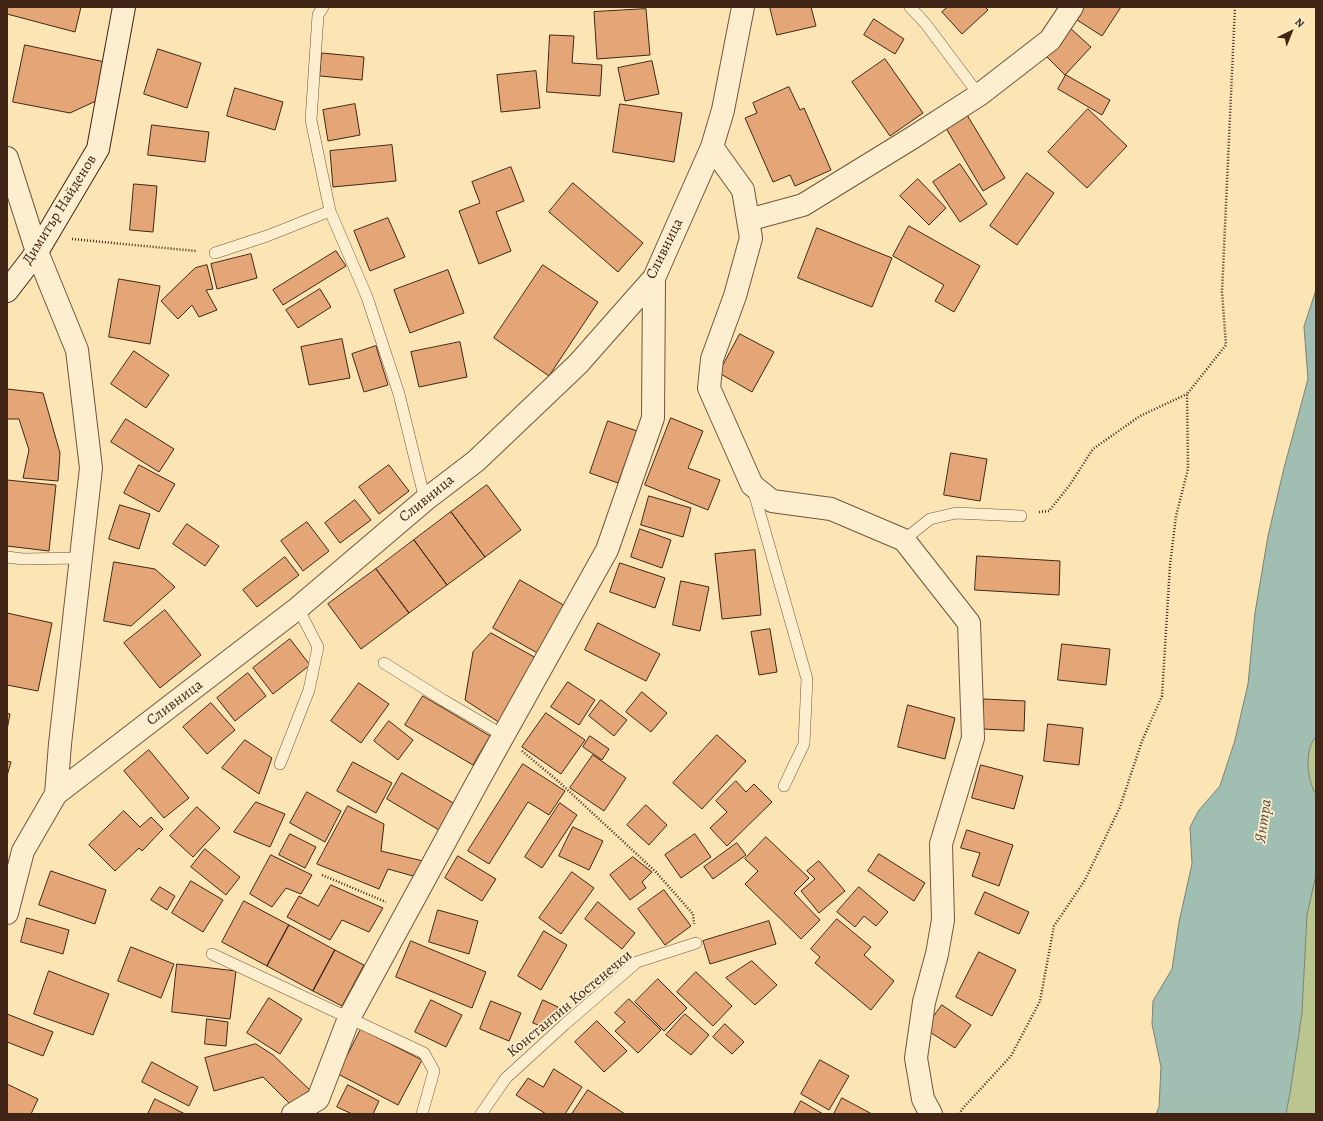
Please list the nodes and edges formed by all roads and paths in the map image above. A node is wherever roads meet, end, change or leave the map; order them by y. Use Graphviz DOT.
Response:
graph roads {
  1 [pos="124,7"];
  2 [pos="323,7"];
  3 [pos="743,7"];
  4 [pos="910,7"];
  5 [pos="1072,7"];
  6 [pos="1235,7"];
  7 [pos="979,95"];
  8 [pos="712,147"];
  9 [pos="7,158"];
  10 [pos="330,212"];
  11 [pos="748,220"];
  12 [pos="42,245"];
  13 [pos="215,253"];
  14 [pos="654,278"];
  15 [pos="7,290"];
  16 [pos="1187,394"];
  17 [pos="752,485"];
  18 [pos="425,500"];
  19 [pos="1021,516"];
  20 [pos="904,540"];
  21 [pos="7,557"];
  22 [pos="81,558"];
  23 [pos="298,608"];
  24 [pos="384,663"];
  25 [pos="503,735"];
  26 [pos="280,764"];
  27 [pos="784,786"];
  28 [pos="56,794"];
  29 [pos="322,875"];
  30 [pos="407,911"];
  31 [pos="7,913"];
  32 [pos="696,943"];
  33 [pos="212,954"];
  34 [pos="349,1018"];
  35 [pos="303,1112"];
  36 [pos="422,1114"];
  37 [pos="481,1114"];
  38 [pos="931,1114"];
  39 [pos="959,1114"];
  1 -- 12 [label="street, Димитър Найденов"];
  2 -- 10 [label="lane"];
  3 -- 8 [label="street, Сливница"];
  4 -- 7 [label="lane"];
  5 -- 7 [label="street"];
  6 -- 16 [label="path"];
  7 -- 11 [label="street"];
  8 -- 11 [label="street"];
  8 -- 14 [label="street, Сливница"];
  9 -- 12 [label="street"];
  10 -- 13 [label="lane"];
  10 -- 18 [label="lane"];
  11 -- 17 [label="street"];
  12 -- 13 [label="path"];
  12 -- 15 [label="street, Димитър Найденов"];
  12 -- 22 [label="street"];
  14 -- 18 [label="street, Сливница"];
  14 -- 25 [label="street"];
  16 -- 19 [label="path"];
  16 -- 39 [label="path"];
  17 -- 20 [label="street"];
  17 -- 27 [label="lane"];
  18 -- 23 [label="street, Сливница"];
  19 -- 20 [label="lane"];
  20 -- 38 [label="street"];
  21 -- 22 [label="lane"];
  22 -- 28 [label="street"];
  23 -- 26 [label="lane"];
  23 -- 28 [label="street, Сливница"];
  24 -- 25 [label="lane"];
  25 -- 30 [label="street"];
  25 -- 32 [label="path"];
  28 -- 31 [label="street, Сливница"];
  29 -- 30 [label="path"];
  30 -- 34 [label="street"];
  32 -- 37 [label="lane, Константин Костенечки"];
  33 -- 34 [label="lane"];
  34 -- 35 [label="street"];
  34 -- 36 [label="lane"];
}
